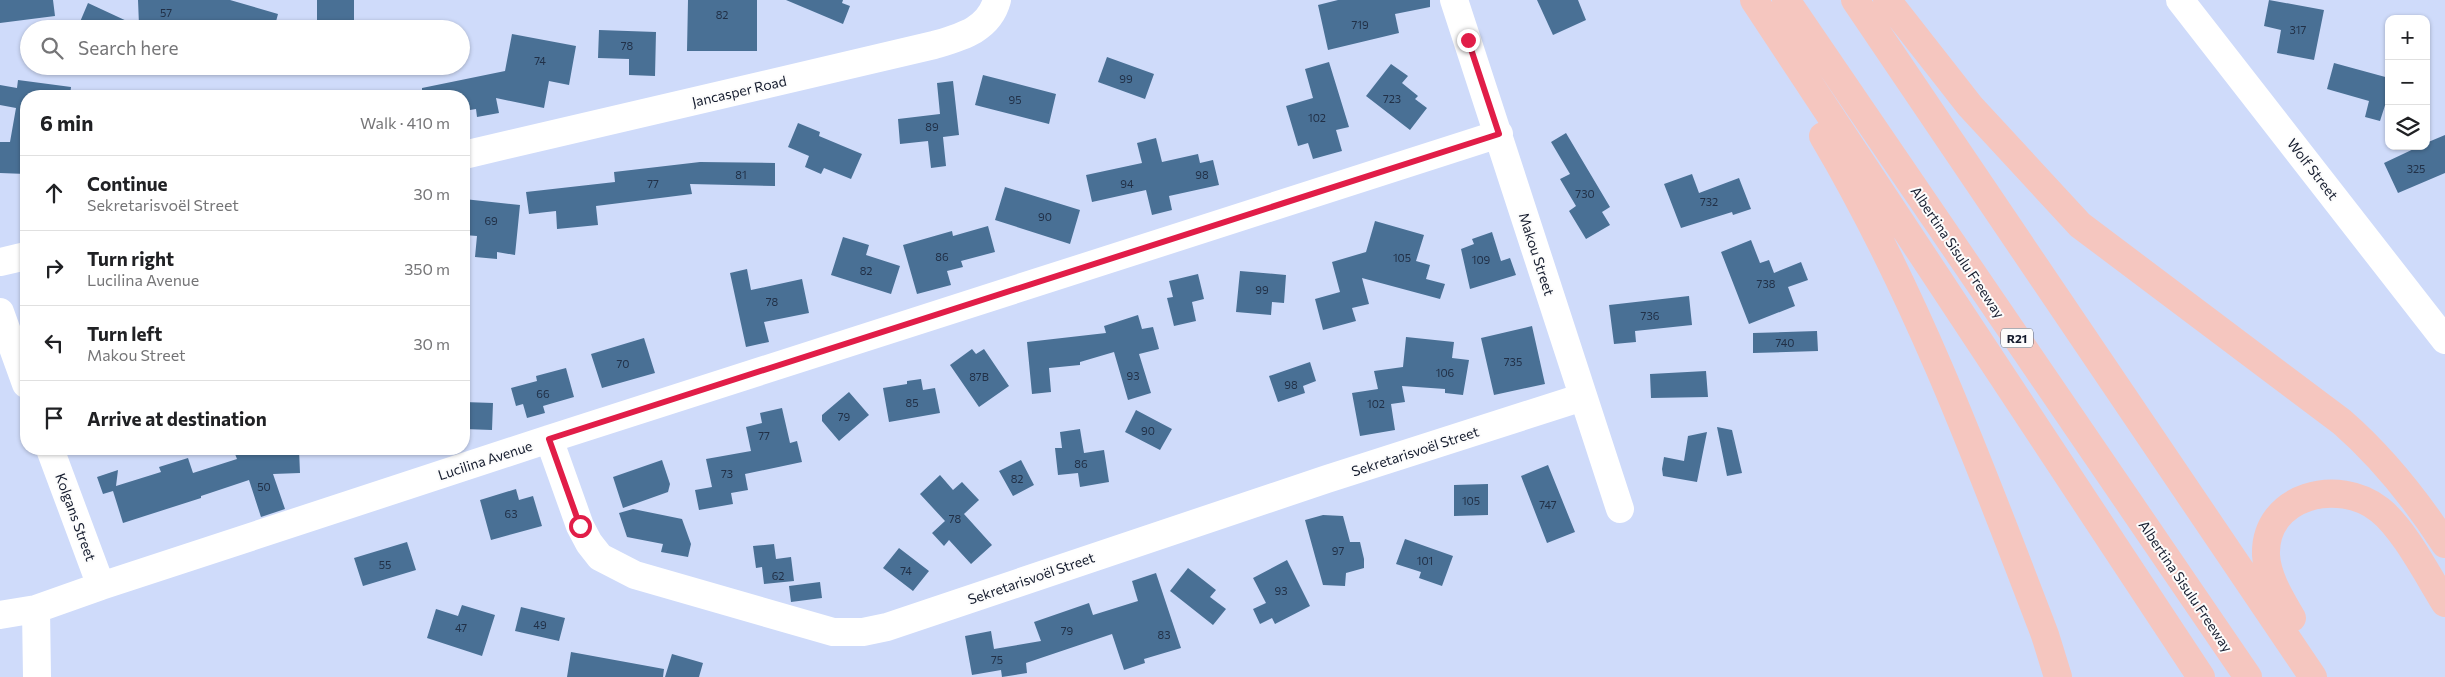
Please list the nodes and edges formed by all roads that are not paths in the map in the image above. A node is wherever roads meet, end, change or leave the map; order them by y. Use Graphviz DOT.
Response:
graph roads {
  1 [pos="997,0"];
  2 [pos="1454,0"];
  3 [pos="1741,0"];
  4 [pos="1754,0"];
  5 [pos="1786,0"];
  6 [pos="1856,0"];
  7 [pos="1887,0"];
  8 [pos="2180,0"];
  9 [pos="1499,134"];
  10 [pos="470,154"];
  11 [pos="20,257"];
  12 [pos="0,262"];
  13 [pos="3,329"];
  14 [pos="2445,340"];
  15 [pos="20,370"];
  16 [pos="1583,397"];
  17 [pos="549,439"];
  18 [pos="52,455"];
  19 [pos="1620,509"];
  20 [pos="2445,544"];
  21 [pos="101,586"];
  22 [pos="2445,603"];
  23 [pos="36,609"];
  24 [pos="0,615"];
  25 [pos="37,677"];
  26 [pos="2058,677"];
  27 [pos="2201,677"];
  28 [pos="2248,677"];
  29 [pos="2313,677"];
  30 [pos="2330,677"];
  1 -- 10 [label="street, Jancasper Road"];
  2 -- 9 [label="street, Makou Street"];
  3 -- 26 [label="highway"];
  4 -- 27 [label="highway"];
  5 -- 28 [label="highway, Albertina Sisulu Freeway / R21"];
  6 -- 29 [label="highway"];
  7 -- 20 [label="highway"];
  8 -- 14 [label="street, Wolf Street"];
  9 -- 16 [label="street, Makou Street"];
  9 -- 17 [label="street, Lucilina Avenue"];
  11 -- 12 [label="street"];
  13 -- 15 [label="street"];
  16 -- 17 [label="street, Sekretarisvoël Street"];
  16 -- 19 [label="street, Makou Street"];
  17 -- 21 [label="street, Lucilina Avenue"];
  18 -- 21 [label="street, Kolgans Street"];
  21 -- 23 [label="street, Lucilina Avenue"];
  22 -- 30 [label="highway"];
  23 -- 24 [label="street, Lucilina Avenue"];
  23 -- 25 [label="street"];
}
